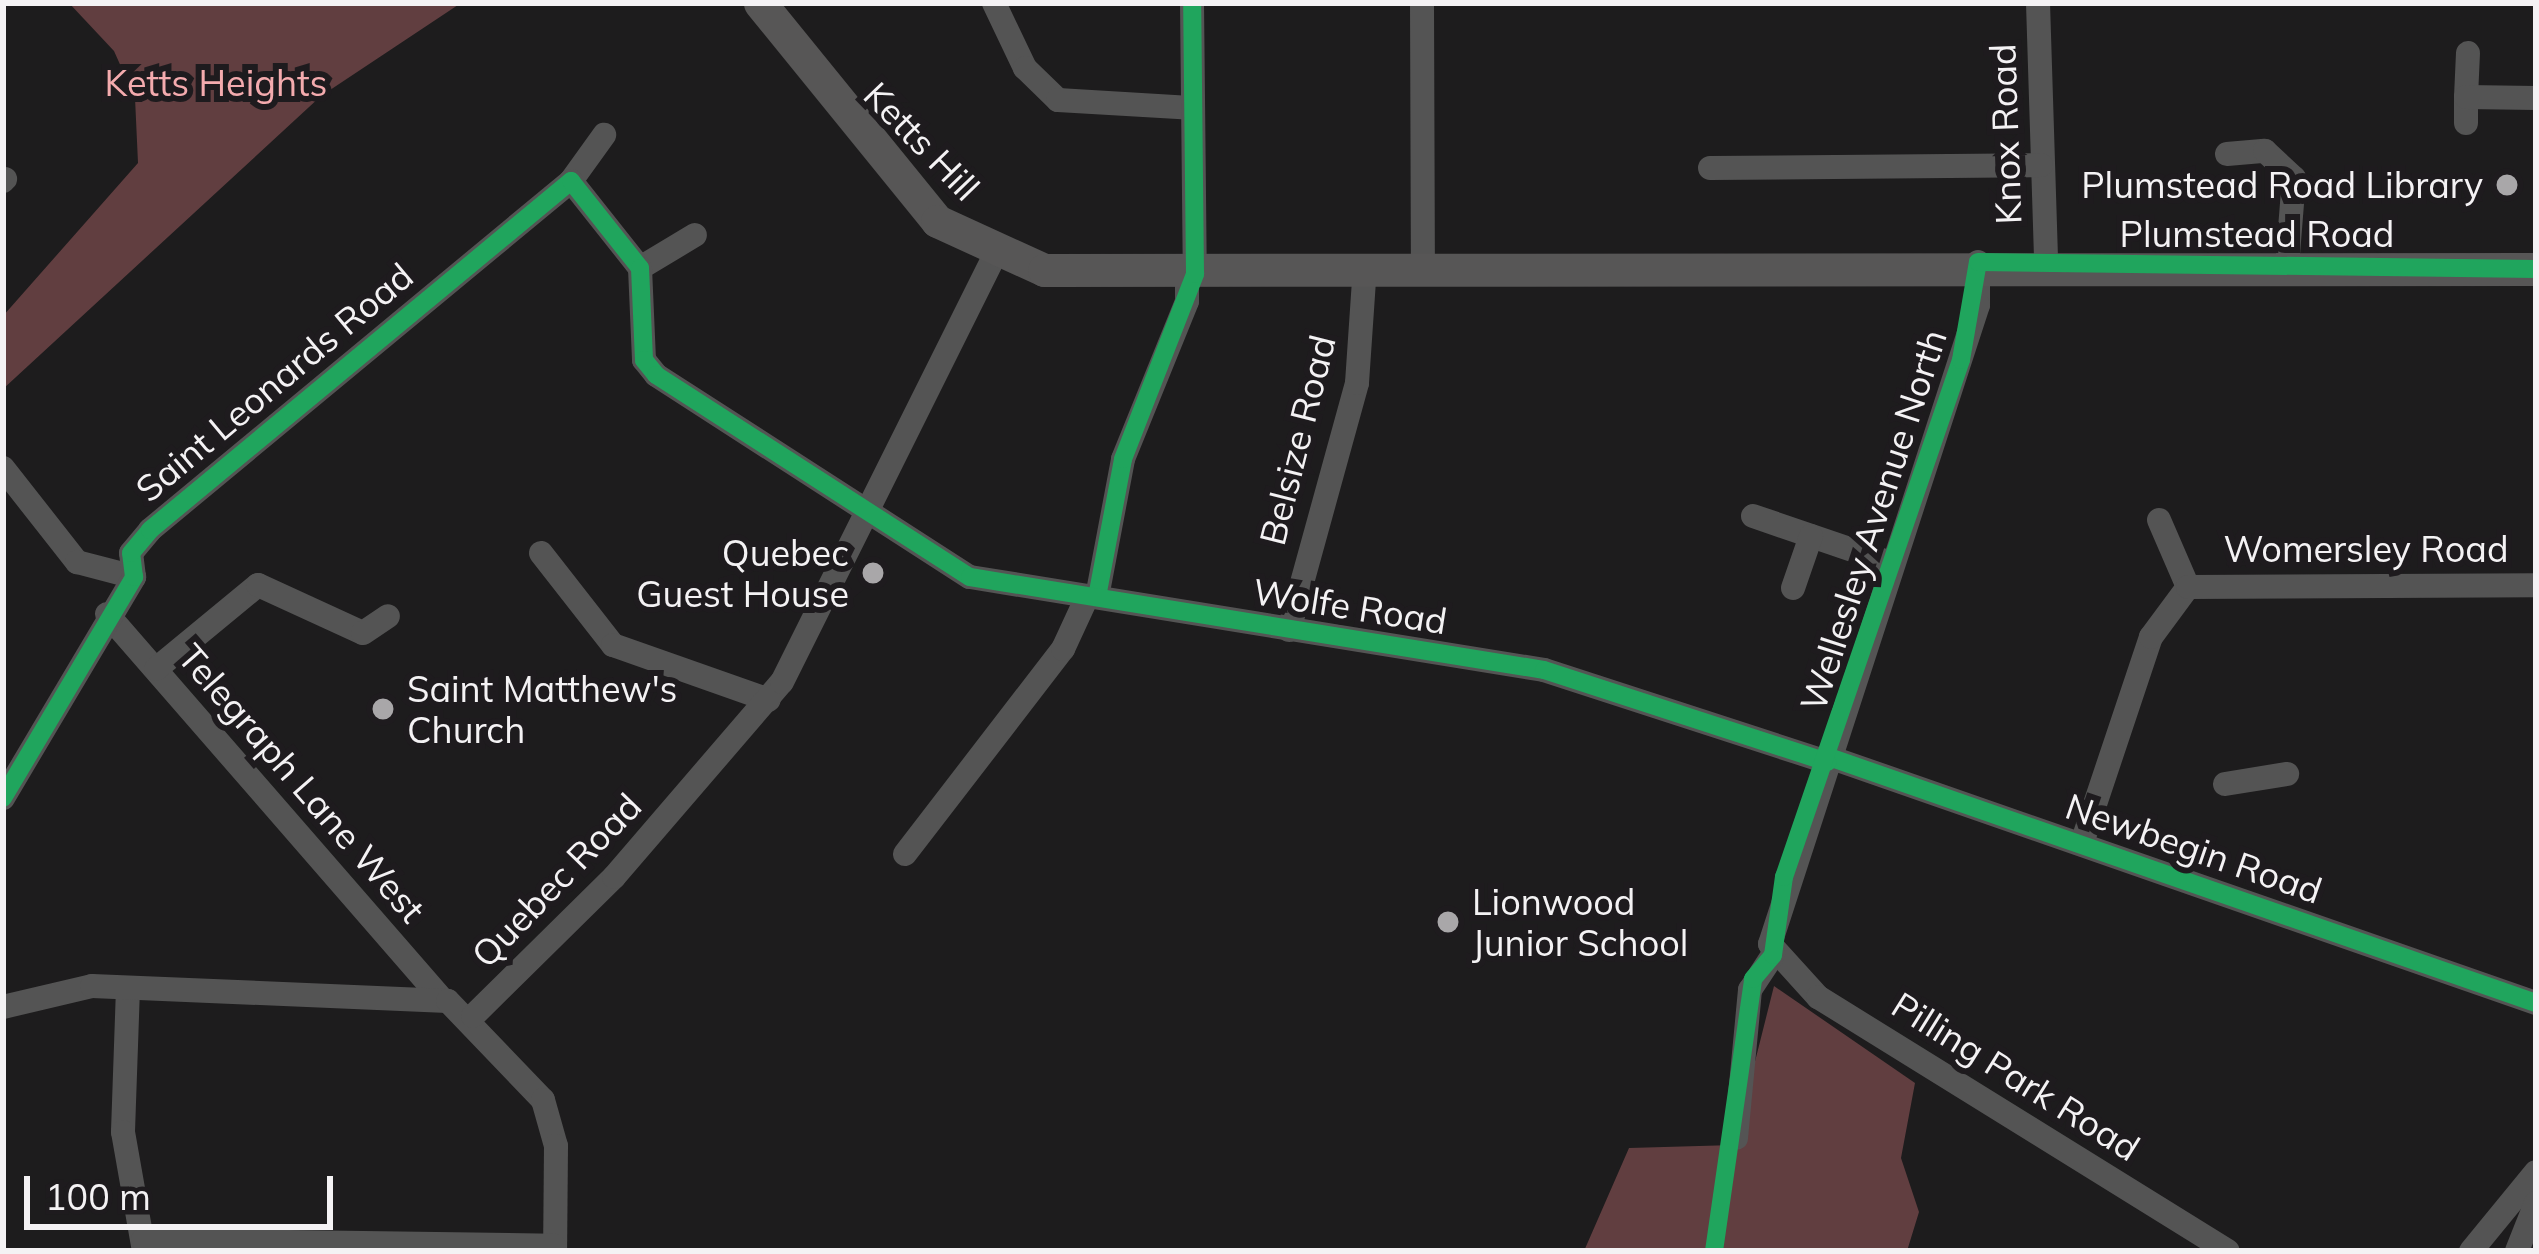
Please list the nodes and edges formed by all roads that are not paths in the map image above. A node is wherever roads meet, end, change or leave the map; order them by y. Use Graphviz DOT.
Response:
graph roads {
  1 [pos="760,3"];
  2 [pos="994,3"];
  3 [pos="1192,3"];
  4 [pos="1422,3"];
  5 [pos="2038,3"];
  6 [pos="2468,53"];
  7 [pos="2536,98"];
  8 [pos="1192,109"];
  9 [pos="604,135"];
  10 [pos="2240,145"];
  11 [pos="1727,160"];
  12 [pos="2041,165"];
  13 [pos="573,172"];
  14 [pos="694,236"];
  15 [pos="994,256"];
  16 [pos="1978,262"];
  17 [pos="2046,264"];
  18 [pos="1365,266"];
  19 [pos="1423,266"];
  20 [pos="2287,266"];
  21 [pos="640,268"];
  22 [pos="2536,269"];
  23 [pos="1200,274"];
  24 [pos="3,468"];
  25 [pos="869,515"];
  26 [pos="1753,517"];
  27 [pos="2159,520"];
  28 [pos="1811,536"];
  29 [pos="541,554"];
  30 [pos="1890,563"];
  31 [pos="134,577"];
  32 [pos="2536,585"];
  33 [pos="2188,587"];
  34 [pos="1793,589"];
  35 [pos="1092,597"];
  36 [pos="106,614"];
  37 [pos="388,616"];
  38 [pos="1289,630"];
  39 [pos="155,669"];
  40 [pos="769,700"];
  41 [pos="1828,759"];
  42 [pos="2288,774"];
  43 [pos="2224,784"];
  44 [pos="3,798"];
  45 [pos="2082,843"];
  46 [pos="905,854"];
  47 [pos="1773,955"];
  48 [pos="128,988"];
  49 [pos="441,998"];
  50 [pos="2536,1004"];
  51 [pos="3,1007"];
  52 [pos="473,1016"];
  53 [pos="1736,1138"];
  54 [pos="2536,1172"];
  55 [pos="2536,1203"];
  56 [pos="143,1246"];
  57 [pos="555,1248"];
  58 [pos="2228,1251"];
  59 [pos="2471,1251"];
  60 [pos="2517,1251"];
  1 -- 15 [label="main road, Ketts Hill"];
  2 -- 8 [label="street"];
  3 -- 8 [label="street"];
  4 -- 19 [label="street"];
  5 -- 12 [label="street, Knox Road"];
  6 -- 7 [label="street"];
  8 -- 23 [label="street"];
  9 -- 13 [label="street, Saint Leonards Road"];
  10 -- 20 [label="street"];
  11 -- 12 [label="street"];
  12 -- 17 [label="street, Knox Road"];
  13 -- 21 [label="street"];
  13 -- 31 [label="street, Saint Leonards Road"];
  14 -- 21 [label="street"];
  15 -- 23 [label="main road, Ketts Hill"];
  15 -- 25 [label="street, Quebec Road"];
  16 -- 17 [label="main road, Plumstead Road"];
  16 -- 19 [label="main road, Plumstead Road"];
  16 -- 30 [label="street, Wellesley Avenue North"];
  17 -- 20 [label="main road, Plumstead Road"];
  18 -- 19 [label="main road, Plumstead Road"];
  18 -- 23 [label="main road, Plumstead Road"];
  18 -- 38 [label="street, Belsize Road"];
  20 -- 22 [label="main road, Plumstead Road"];
  21 -- 25 [label="street"];
  23 -- 35 [label="street"];
  24 -- 31 [label="street"];
  25 -- 35 [label="street, Wolfe Road"];
  25 -- 40 [label="street, Quebec Road"];
  26 -- 28 [label="street, Wellesley Avenue North"];
  27 -- 33 [label="street"];
  28 -- 30 [label="street, Wellesley Avenue North"];
  28 -- 34 [label="street, Wellesley Avenue North"];
  29 -- 40 [label="street"];
  30 -- 41 [label="street, Wellesley Avenue North"];
  31 -- 36 [label="street, Saint Leonards Road"];
  32 -- 33 [label="street, Womersley Road"];
  33 -- 45 [label="street, Womersley Road"];
  35 -- 38 [label="street, Wolfe Road"];
  35 -- 46 [label="street"];
  36 -- 39 [label="street, Telegraph Lane West"];
  36 -- 44 [label="street, Saint Leonards Road"];
  37 -- 39 [label="street"];
  38 -- 41 [label="street, Wolfe Road"];
  39 -- 49 [label="street, Telegraph Lane West"];
  40 -- 52 [label="street, Quebec Road"];
  41 -- 45 [label="street, Newbegin Road"];
  41 -- 47 [label="street, Wellesley Avenue North"];
  42 -- 43 [label="street"];
  45 -- 50 [label="street, Newbegin Road"];
  47 -- 53 [label="street, Wellesley Avenue North"];
  47 -- 58 [label="street, Pilling Park Road"];
  48 -- 49 [label="street, Quebec Road"];
  48 -- 51 [label="street, Quebec Road"];
  48 -- 56 [label="street"];
  49 -- 52 [label="street, Quebec Road"];
  52 -- 57 [label="street"];
  54 -- 59 [label="street"];
  55 -- 60 [label="street"];
  56 -- 57 [label="street"];
}
